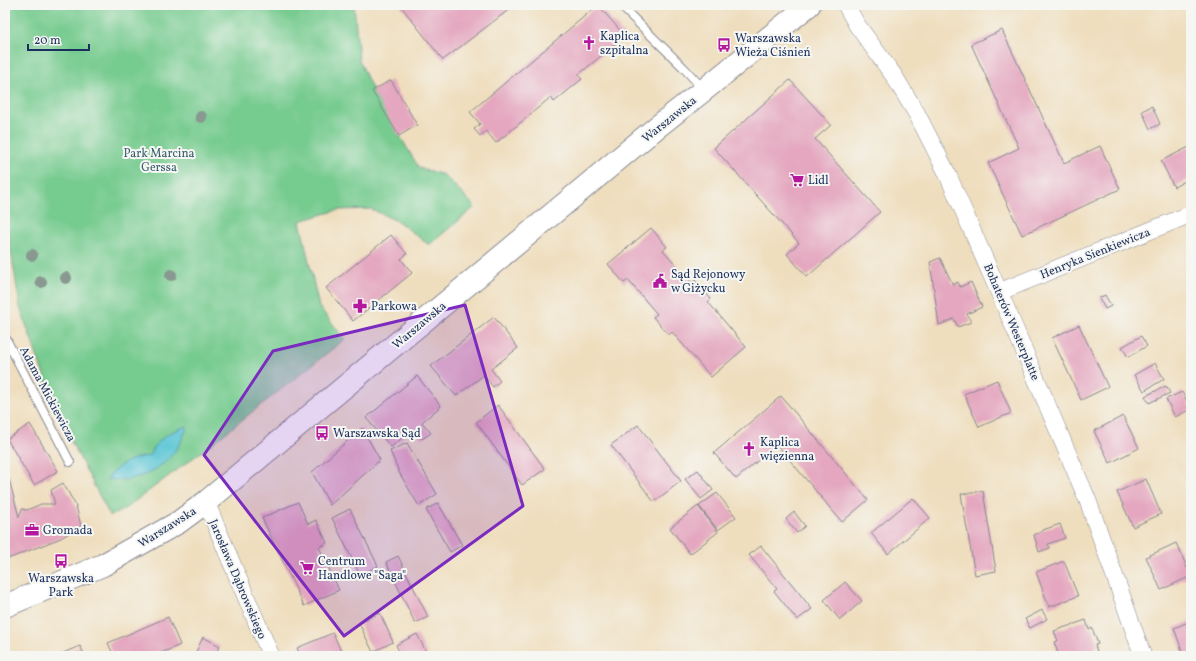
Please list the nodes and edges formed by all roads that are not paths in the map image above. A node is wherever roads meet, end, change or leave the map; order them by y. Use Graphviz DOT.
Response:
graph roads {
  1 [pos="620,5"];
  2 [pos="809,5"];
  3 [pos="846,5"];
  4 [pos="704,90"];
  5 [pos="1191,214"];
  6 [pos="999,292"];
  7 [pos="5,337"];
  8 [pos="70,462"];
  9 [pos="206,502"];
  10 [pos="5,606"];
  11 [pos="271,656"];
  12 [pos="1143,656"];
  1 -- 4 [label="lane"];
  2 -- 4 [label="street, Warszawska"];
  3 -- 6 [label="street, Bohaterów Westerplatte"];
  4 -- 9 [label="street, Warszawska"];
  5 -- 6 [label="street, Henryka Sienkiewicza"];
  6 -- 12 [label="street, Bohaterów Westerplatte"];
  7 -- 8 [label="lane, Adama Mickiewicza"];
  9 -- 10 [label="street, Warszawska"];
  9 -- 11 [label="street, Jarosława Dąbrowskiego"];
}
